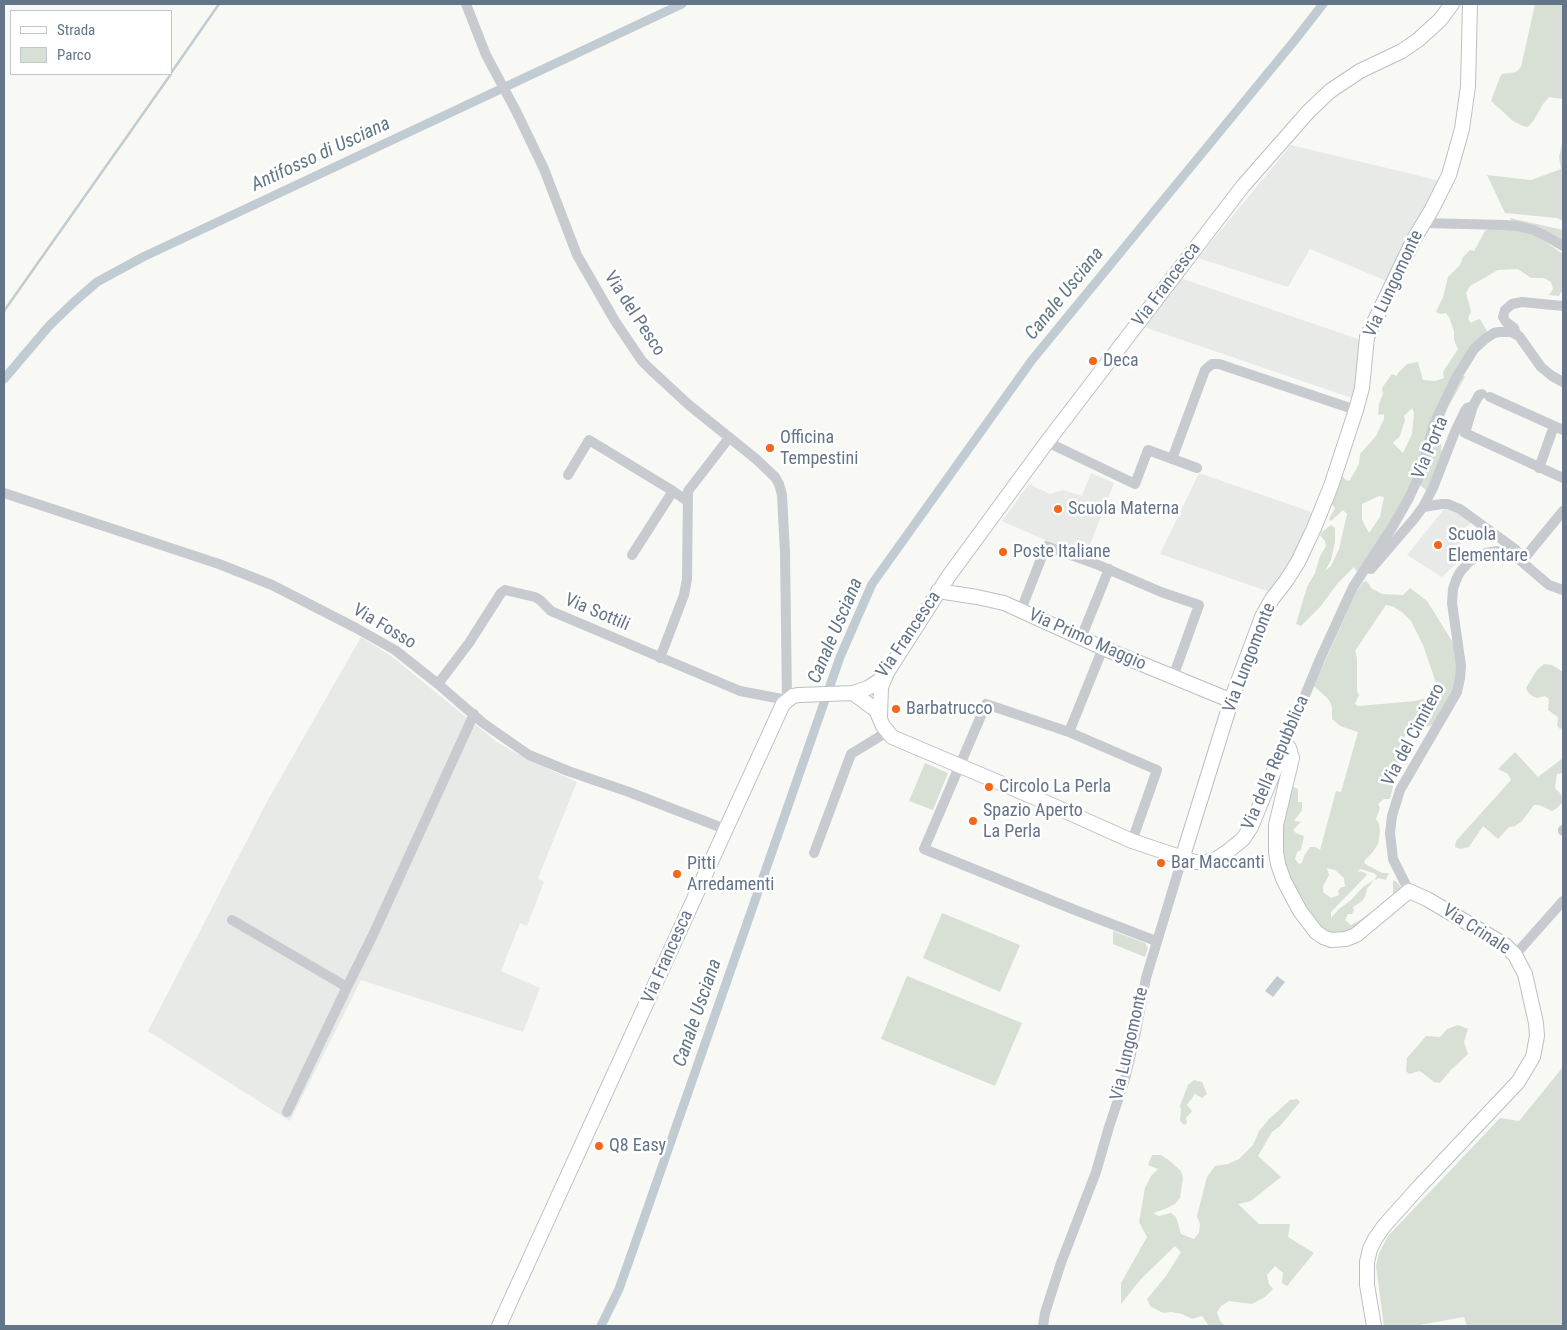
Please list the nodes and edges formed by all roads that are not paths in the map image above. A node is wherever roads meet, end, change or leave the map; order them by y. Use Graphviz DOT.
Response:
graph roads {
  1 [pos="466,4"];
  2 [pos="1452,4"];
  3 [pos="1470,4"];
  4 [pos="1423,223"];
  5 [pos="1563,246"];
  6 [pos="1563,306"];
  7 [pos="1516,334"];
  8 [pos="1563,382"];
  9 [pos="1473,406"];
  10 [pos="1356,410"];
  11 [pos="1559,428"];
  12 [pos="729,438"];
  13 [pos="1047,442"];
  14 [pos="1172,459"];
  15 [pos="1197,468"];
  16 [pos="1539,468"];
  17 [pos="568,475"];
  18 [pos="1563,478"];
  19 [pos="674,491"];
  20 [pos="4,493"];
  21 [pos="687,501"];
  22 [pos="1423,507"];
  23 [pos="1563,511"];
  24 [pos="632,555"];
  25 [pos="1522,561"];
  26 [pos="1109,569"];
  27 [pos="1353,587"];
  28 [pos="1563,590"];
  29 [pos="938,592"];
  30 [pos="1021,610"];
  31 [pos="1081,638"];
  32 [pos="1103,648"];
  33 [pos="660,658"];
  34 [pos="888,671"];
  35 [pos="1172,678"];
  36 [pos="438,684"];
  37 [pos="868,688"];
  38 [pos="853,694"];
  39 [pos="793,697"];
  40 [pos="1232,698"];
  41 [pos="878,710"];
  42 [pos="474,714"];
  43 [pos="887,732"];
  44 [pos="1069,732"];
  45 [pos="1285,744"];
  46 [pos="960,767"];
  47 [pos="725,829"];
  48 [pos="1132,841"];
  49 [pos="814,853"];
  50 [pos="1182,859"];
  51 [pos="1409,891"];
  52 [pos="1563,903"];
  53 [pos="232,920"];
  54 [pos="1156,941"];
  55 [pos="1515,955"];
  56 [pos="347,987"];
  57 [pos="287,1112"];
  58 [pos="499,1326"];
  59 [pos="1043,1326"];
  60 [pos="1374,1326"];
  1 -- 12 [label="street, Via del Pesco"];
  2 -- 13 [label="street, Via Francesca"];
  3 -- 4 [label="street, Via Lungomonte"];
  4 -- 5 [label="street"];
  4 -- 10 [label="street, Via Lungomonte"];
  6 -- 7 [label="street"];
  7 -- 8 [label="street"];
  7 -- 27 [label="street, Via della Repubblica"];
  9 -- 11 [label="street, Via Porta"];
  9 -- 16 [label="street, Via Porta"];
  9 -- 22 [label="street, Via Porta"];
  10 -- 14 [label="street"];
  10 -- 40 [label="street, Via Lungomonte"];
  11 -- 16 [label="street"];
  12 -- 21 [label="street"];
  12 -- 39 [label="street, Via del Pesco"];
  13 -- 14 [label="street"];
  13 -- 29 [label="street, Via Francesca"];
  14 -- 15 [label="street"];
  16 -- 18 [label="street"];
  17 -- 19 [label="street"];
  19 -- 21 [label="street"];
  19 -- 24 [label="street"];
  20 -- 36 [label="street, Via Fosso"];
  21 -- 33 [label="street"];
  22 -- 25 [label="street"];
  22 -- 27 [label="street, Via della Repubblica"];
  23 -- 25 [label="street"];
  25 -- 28 [label="street"];
  25 -- 51 [label="street, Via del Cimitero"];
  26 -- 30 [label="street"];
  26 -- 31 [label="street"];
  26 -- 35 [label="street"];
  27 -- 45 [label="street, Via della Repubblica"];
  29 -- 30 [label="street, Via Primo Maggio"];
  29 -- 34 [label="street, Via Francesca"];
  30 -- 31 [label="street, Via Primo Maggio"];
  31 -- 32 [label="street, Via Primo Maggio"];
  32 -- 35 [label="street, Via Primo Maggio"];
  32 -- 44 [label="street"];
  33 -- 36 [label="street, Via Sottili"];
  33 -- 39 [label="street, Via Sottili"];
  34 -- 37 [label="street, Via Francesca"];
  34 -- 41 [label="street"];
  35 -- 40 [label="street, Via Primo Maggio"];
  36 -- 42 [label="street, Via Fosso"];
  37 -- 38 [label="street, Via Francesca"];
  37 -- 41 [label="street"];
  38 -- 39 [label="street, Via Francesca"];
  38 -- 41 [label="street"];
  39 -- 47 [label="street, Via Francesca"];
  40 -- 50 [label="street, Via Lungomonte"];
  41 -- 43 [label="street"];
  42 -- 47 [label="street, Via Fosso"];
  42 -- 56 [label="street"];
  43 -- 46 [label="street, Via della Repubblica"];
  43 -- 49 [label="street"];
  44 -- 46 [label="street"];
  44 -- 48 [label="street"];
  45 -- 50 [label="street, Via della Repubblica"];
  45 -- 51 [label="street"];
  46 -- 48 [label="street, Via della Repubblica"];
  46 -- 54 [label="street"];
  47 -- 58 [label="street, Via Francesca"];
  48 -- 50 [label="street, Via della Repubblica"];
  50 -- 54 [label="street, Via Lungomonte"];
  51 -- 55 [label="street, Via Crinale"];
  52 -- 55 [label="street"];
  53 -- 56 [label="street"];
  54 -- 59 [label="street, Via Lungomonte"];
  55 -- 60 [label="street, Via Crinale"];
  56 -- 57 [label="street"];
}
